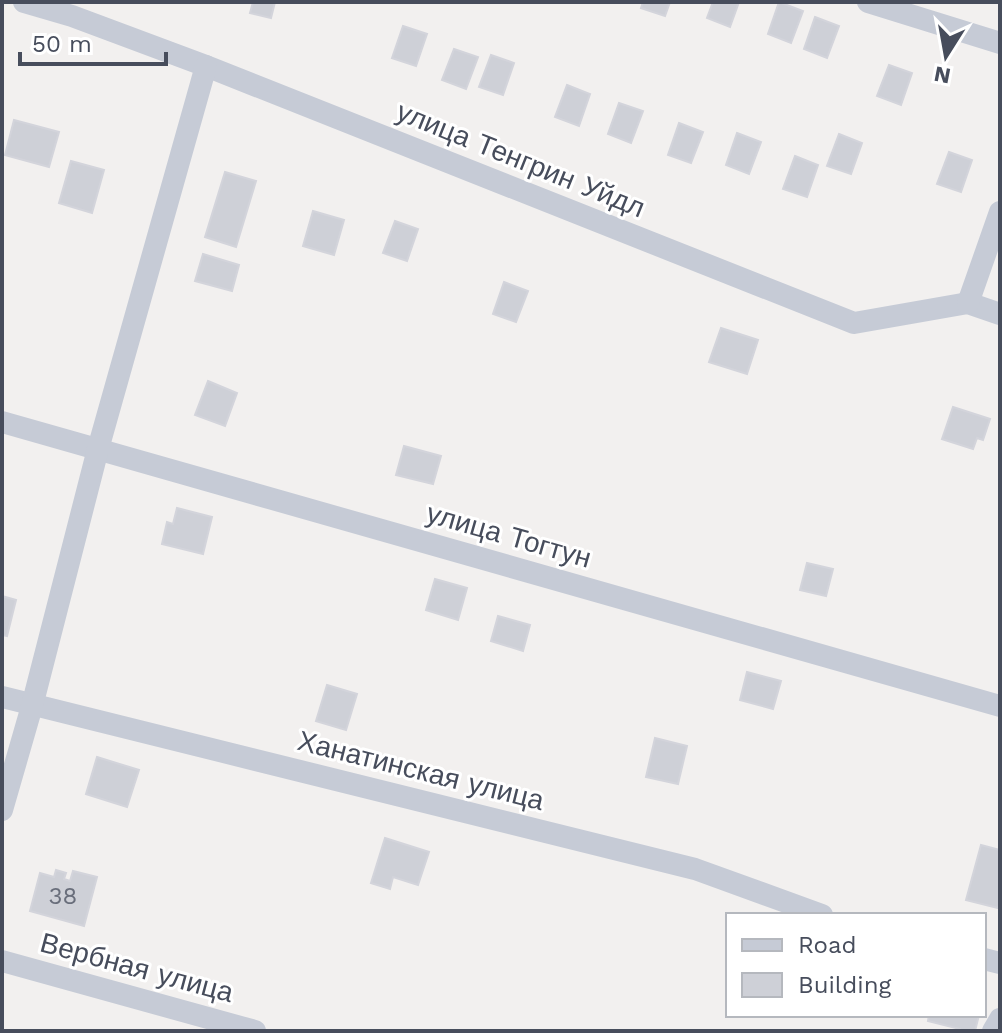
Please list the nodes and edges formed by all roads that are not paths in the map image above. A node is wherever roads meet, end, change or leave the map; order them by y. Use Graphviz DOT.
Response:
graph roads {
  1 [pos="24,2"];
  2 [pos="868,2"];
  3 [pos="75,9"];
  4 [pos="1000,43"];
  5 [pos="206,66"];
  6 [pos="1000,212"];
  7 [pos="968,303"];
  8 [pos="1000,314"];
  9 [pos="2,422"];
  10 [pos="98,449"];
  11 [pos="2,697"];
  12 [pos="32,706"];
  13 [pos="1000,706"];
  14 [pos="2,810"];
  15 [pos="816,913"];
  16 [pos="2,961"];
  17 [pos="1000,1019"];
  18 [pos="255,1031"];
  19 [pos="993,1031"];
  1 -- 3 [label="street, улица Тенгрин Уйдл"];
  2 -- 4 [label="street"];
  3 -- 5 [label="street, улица Тенгрин Уйдл"];
  5 -- 7 [label="street, улица Тенгрин Уйдл"];
  5 -- 10 [label="street"];
  6 -- 7 [label="street"];
  7 -- 8 [label="street, улица Тенгрин Уйдл"];
  9 -- 10 [label="street, улица Тогтун"];
  10 -- 12 [label="street"];
  10 -- 13 [label="street, улица Тогтун"];
  11 -- 12 [label="street, Ханатинская улица"];
  12 -- 14 [label="street"];
  12 -- 15 [label="street, Ханатинская улица"];
  16 -- 18 [label="street, Вербная улица"];
  17 -- 19 [label="street"];
}
